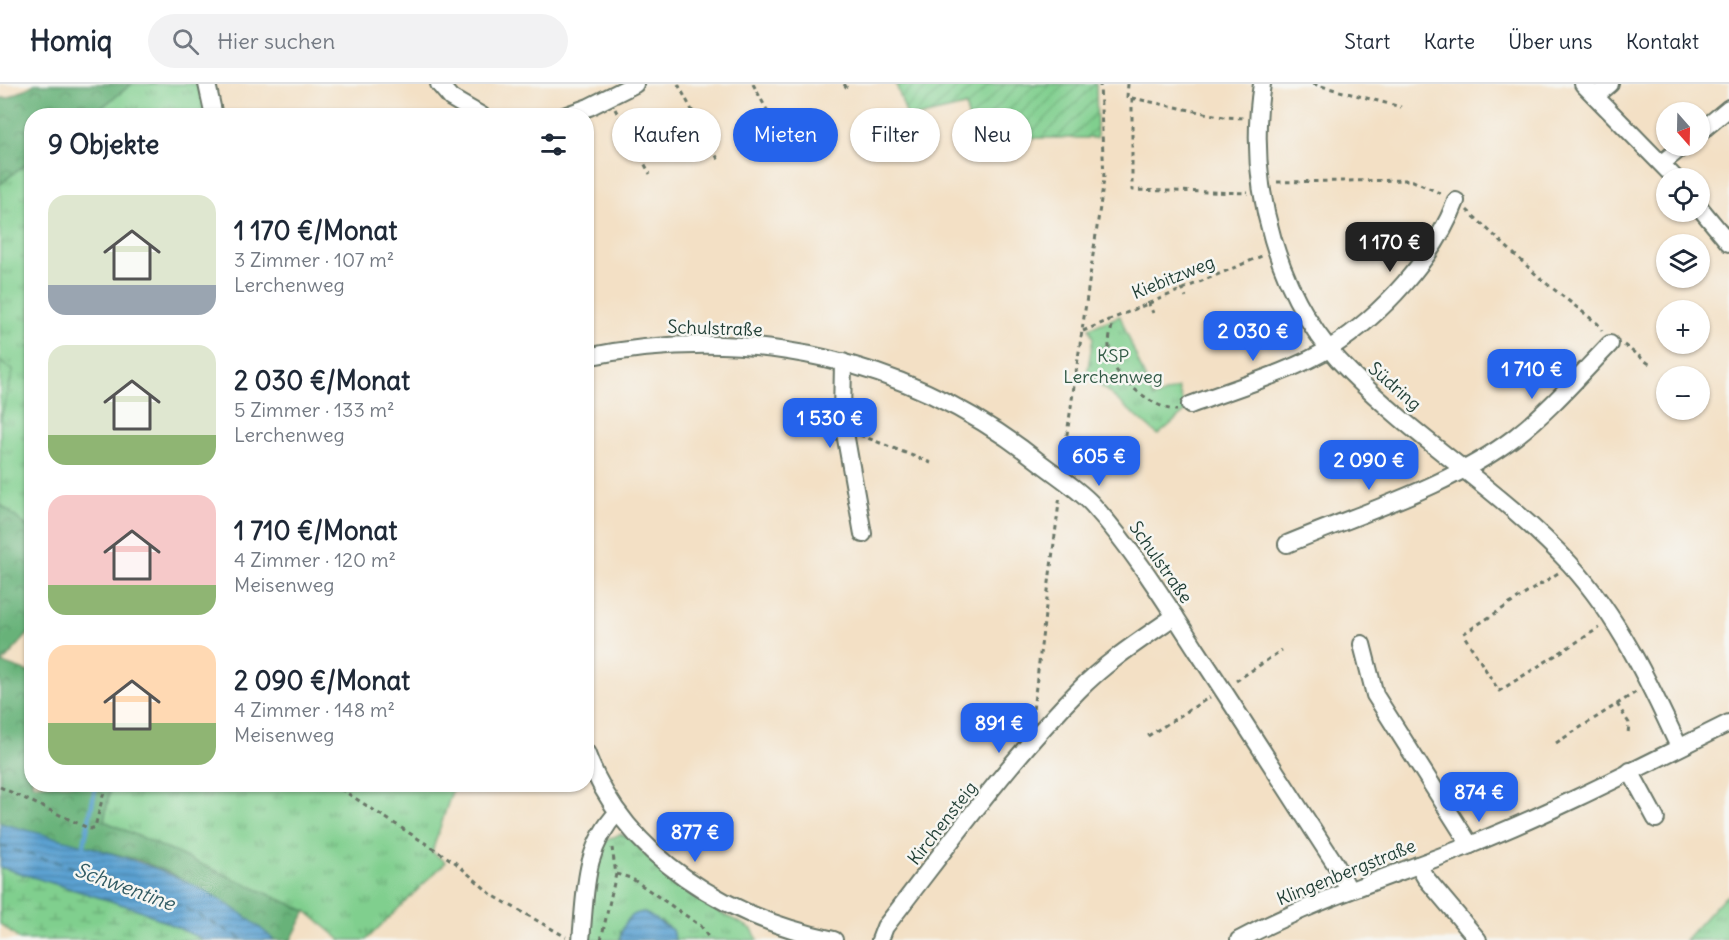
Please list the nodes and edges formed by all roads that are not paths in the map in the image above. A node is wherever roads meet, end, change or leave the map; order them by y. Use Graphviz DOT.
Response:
graph roads {
  1 [pos="207,84"];
  2 [pos="439,84"];
  3 [pos="635,84"];
  4 [pos="1262,84"];
  5 [pos="1583,84"];
  6 [pos="1610,84"];
  7 [pos="1596,96"];
  8 [pos="212,108"];
  9 [pos="468,108"];
  10 [pos="584,108"];
  11 [pos="1729,108"];
  12 [pos="1710,124"];
  13 [pos="1671,156"];
  14 [pos="1662,163"];
  15 [pos="1666,168"];
  16 [pos="1456,201"];
  17 [pos="1710,220"];
  18 [pos="1729,243"];
  19 [pos="1610,344"];
  20 [pos="1330,348"];
  21 [pos="594,356"];
  22 [pos="843,362"];
  23 [pos="1190,405"];
  24 [pos="1464,469"];
  25 [pos="863,534"];
  26 [pos="1287,544"];
  27 [pos="1175,616"];
  28 [pos="1362,644"];
  29 [pos="1729,723"];
  30 [pos="1679,747"];
  31 [pos="1630,771"];
  32 [pos="594,774"];
  33 [pos="617,813"];
  34 [pos="1656,819"];
  35 [pos="1470,845"];
  36 [pos="1418,865"];
  37 [pos="1349,890"];
  38 [pos="777,932"];
  39 [pos="581,940"];
  40 [pos="834,940"];
  41 [pos="880,940"];
  42 [pos="1239,940"];
  43 [pos="1478,940"];
  1 -- 8 [label="street"];
  2 -- 9 [label="street"];
  3 -- 10 [label="street"];
  4 -- 20 [label="street, Südring"];
  5 -- 7 [label="street"];
  6 -- 7 [label="street"];
  7 -- 14 [label="street"];
  11 -- 12 [label="street"];
  13 -- 14 [label="street"];
  14 -- 15 [label="street"];
  16 -- 20 [label="street"];
  17 -- 18 [label="street"];
  19 -- 24 [label="street"];
  20 -- 23 [label="street"];
  20 -- 24 [label="street, Südring"];
  21 -- 22 [label="street, Schulstraße"];
  22 -- 25 [label="street"];
  22 -- 27 [label="street, Schulstraße"];
  24 -- 26 [label="street"];
  24 -- 30 [label="street, Südring"];
  27 -- 37 [label="street, Schulstraße"];
  27 -- 41 [label="street, Kirchensteig"];
  28 -- 35 [label="street"];
  29 -- 30 [label="street, Klingenbergstraße"];
  30 -- 31 [label="street, Klingenbergstraße"];
  31 -- 34 [label="street"];
  31 -- 35 [label="street, Klingenbergstraße"];
  32 -- 33 [label="street"];
  33 -- 38 [label="street"];
  33 -- 39 [label="street"];
  35 -- 36 [label="street, Klingenbergstraße"];
  36 -- 37 [label="street, Klingenbergstraße"];
  36 -- 43 [label="street"];
  37 -- 42 [label="street, Klingenbergstraße"];
  38 -- 40 [label="street"];
}
